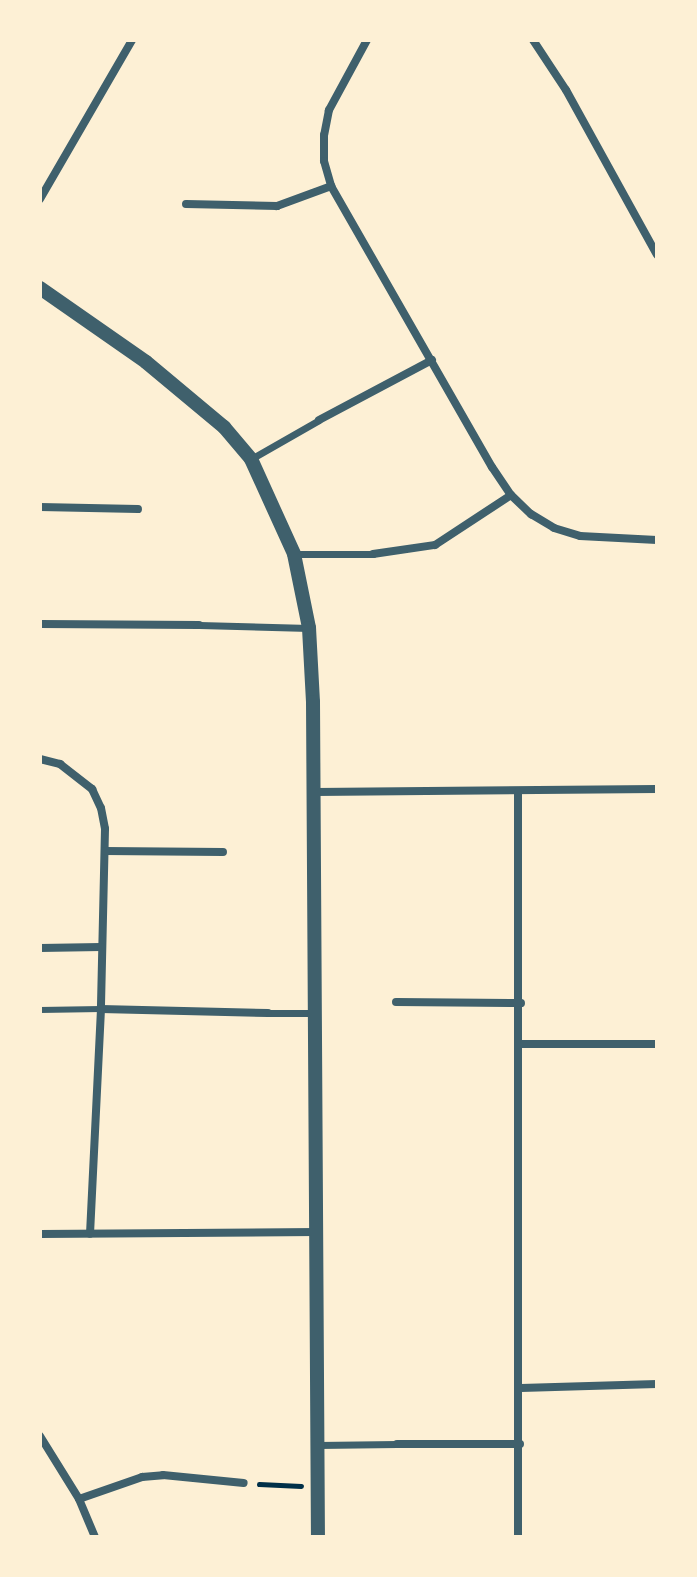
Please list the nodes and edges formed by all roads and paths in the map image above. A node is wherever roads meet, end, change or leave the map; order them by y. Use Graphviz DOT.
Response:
graph roads {
  1 [pos="132,40"];
  2 [pos="367,40"];
  3 [pos="533,40"];
  4 [pos="331,186"];
  5 [pos="40,199"];
  6 [pos="186,204"];
  7 [pos="657,255"];
  8 [pos="40,288"];
  9 [pos="432,360"];
  10 [pos="319,420"];
  11 [pos="251,459"];
  12 [pos="511,495"];
  13 [pos="40,507"];
  14 [pos="138,509"];
  15 [pos="657,540"];
  16 [pos="294,554"];
  17 [pos="373,554"];
  18 [pos="40,624"];
  19 [pos="199,625"];
  20 [pos="309,628"];
  21 [pos="40,759"];
  22 [pos="657,789"];
  23 [pos="315,792"];
  24 [pos="518,792"];
  25 [pos="105,851"];
  26 [pos="223,852"];
  27 [pos="101,947"];
  28 [pos="40,948"];
  29 [pos="396,1002"];
  30 [pos="521,1003"];
  31 [pos="101,1009"];
  32 [pos="40,1010"];
  33 [pos="268,1013"];
  34 [pos="315,1013"];
  35 [pos="521,1044"];
  36 [pos="657,1044"];
  37 [pos="317,1232"];
  38 [pos="40,1234"];
  39 [pos="90,1234"];
  40 [pos="657,1384"];
  41 [pos="521,1388"];
  42 [pos="40,1436"];
  43 [pos="397,1444"];
  44 [pos="520,1444"];
  45 [pos="318,1445"];
  46 [pos="244,1483"];
  47 [pos="318,1487"];
  48 [pos="79,1499"];
  49 [pos="95,1537"];
  50 [pos="318,1537"];
  51 [pos="518,1537"];
  1 -- 5 [label="street"];
  2 -- 4 [label="street"];
  3 -- 7 [label="street"];
  4 -- 6 [label="street"];
  4 -- 9 [label="street"];
  8 -- 11 [label="street"];
  9 -- 10 [label="street"];
  9 -- 12 [label="street"];
  10 -- 11 [label="street"];
  11 -- 16 [label="street"];
  12 -- 15 [label="street"];
  12 -- 17 [label="street"];
  13 -- 14 [label="street"];
  16 -- 17 [label="street"];
  16 -- 20 [label="street"];
  18 -- 19 [label="street"];
  19 -- 20 [label="street"];
  20 -- 23 [label="street"];
  21 -- 25 [label="street"];
  22 -- 24 [label="street"];
  23 -- 24 [label="street"];
  23 -- 34 [label="street"];
  24 -- 30 [label="street"];
  25 -- 26 [label="street"];
  25 -- 27 [label="street"];
  27 -- 28 [label="street"];
  27 -- 31 [label="street"];
  29 -- 30 [label="street"];
  30 -- 35 [label="street"];
  31 -- 32 [label="lane"];
  31 -- 33 [label="street"];
  31 -- 39 [label="street"];
  33 -- 34 [label="street"];
  34 -- 37 [label="street"];
  35 -- 36 [label="street"];
  35 -- 41 [label="street"];
  37 -- 39 [label="street"];
  37 -- 45 [label="street"];
  38 -- 39 [label="street"];
  40 -- 41 [label="street"];
  41 -- 44 [label="street"];
  42 -- 48 [label="street"];
  43 -- 44 [label="street"];
  43 -- 45 [label="street"];
  44 -- 51 [label="street"];
  45 -- 47 [label="street"];
  46 -- 47 [label="path"];
  46 -- 48 [label="street"];
  47 -- 50 [label="street"];
  48 -- 49 [label="street"];
}
